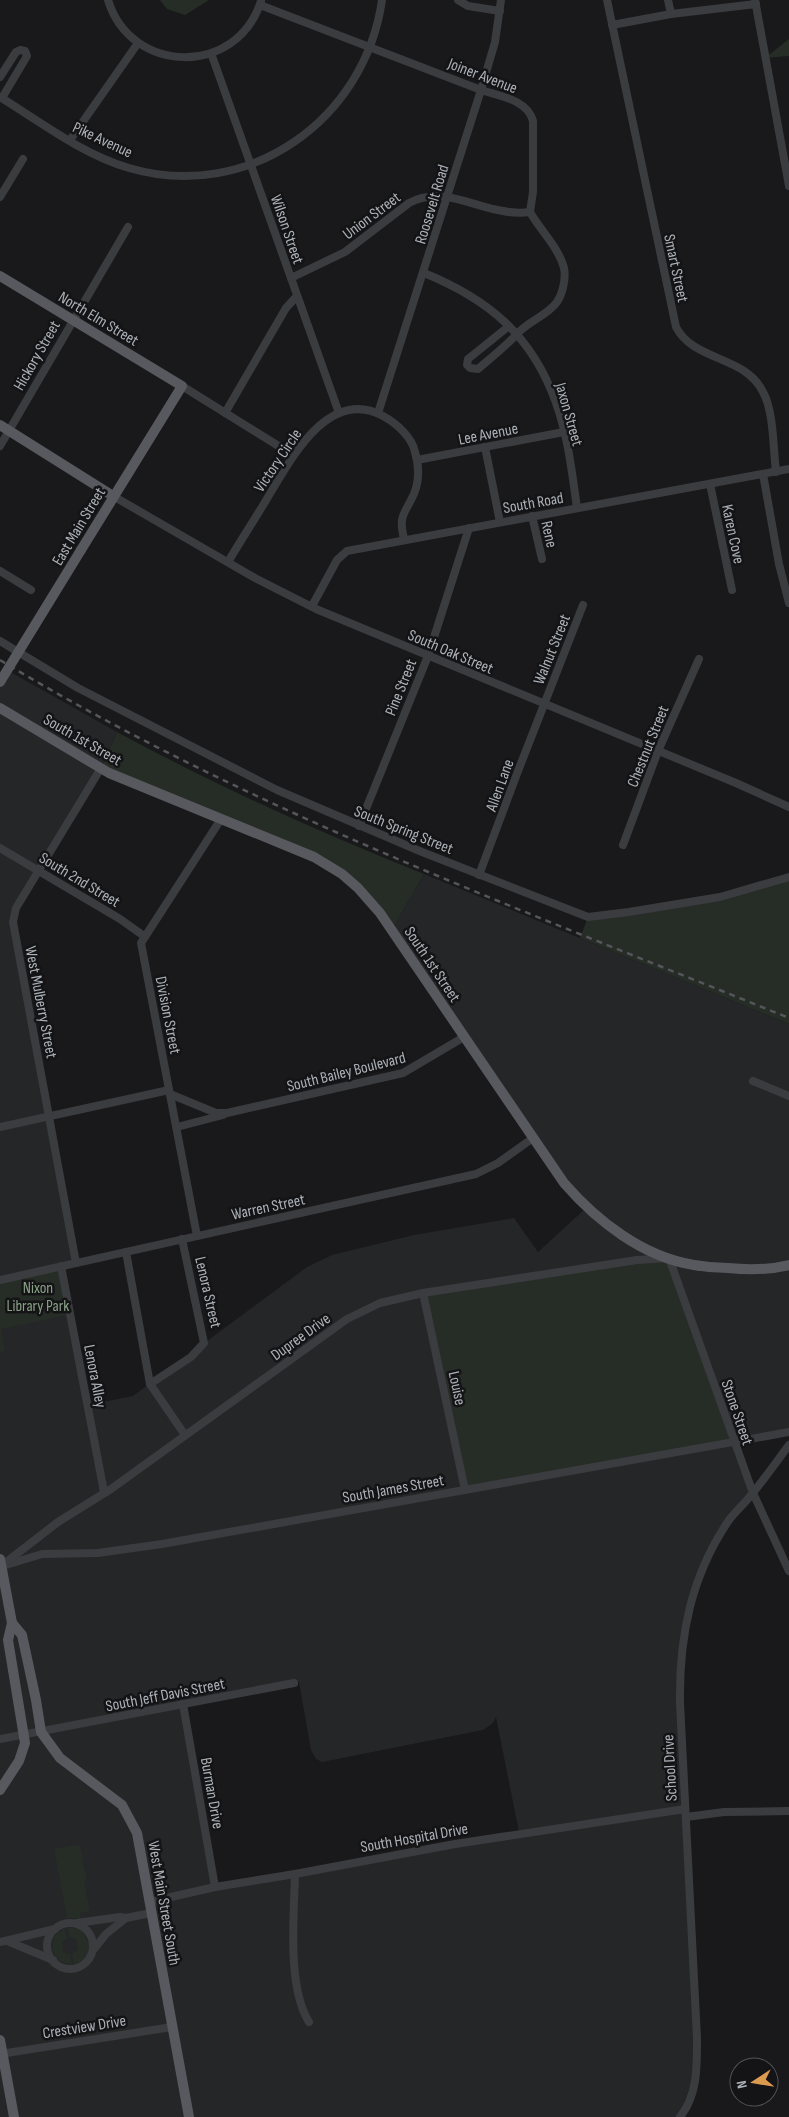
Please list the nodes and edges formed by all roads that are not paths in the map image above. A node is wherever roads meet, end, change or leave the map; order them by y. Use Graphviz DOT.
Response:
graph roads {
  1 [pos="108,0"];
  2 [pos="382,0"];
  3 [pos="458,0"];
  4 [pos="501,0"];
  5 [pos="607,0"];
  6 [pos="668,0"];
  7 [pos="260,2"];
  8 [pos="755,2"];
  9 [pos="500,11"];
  10 [pos="671,14"];
  11 [pos="612,25"];
  12 [pos="138,43"];
  13 [pos="371,47"];
  14 [pos="211,53"];
  15 [pos="0,76"];
  16 [pos="481,90"];
  17 [pos="1,98"];
  18 [pos="70,140"];
  19 [pos="23,159"];
  20 [pos="251,165"];
  21 [pos="789,186"];
  22 [pos="0,197"];
  23 [pos="447,197"];
  24 [pos="530,212"];
  25 [pos="128,227"];
  26 [pos="424,273"];
  27 [pos="0,276"];
  28 [pos="291,278"];
  29 [pos="297,296"];
  30 [pos="72,320"];
  31 [pos="509,326"];
  32 [pos="517,335"];
  33 [pos="182,386"];
  34 [pos="225,413"];
  35 [pos="378,413"];
  36 [pos="338,414"];
  37 [pos="5,428"];
  38 [pos="564,432"];
  39 [pos="0,446"];
  40 [pos="486,447"];
  41 [pos="293,455"];
  42 [pos="417,460"];
  43 [pos="789,469"];
  44 [pos="776,472"];
  45 [pos="763,474"];
  46 [pos="710,484"];
  47 [pos="113,496"];
  48 [pos="577,508"];
  49 [pos="532,516"];
  50 [pos="500,522"];
  51 [pos="469,528"];
  52 [pos="404,539"];
  53 [pos="542,559"];
  54 [pos="228,562"];
  55 [pos="0,571"];
  56 [pos="31,590"];
  57 [pos="732,590"];
  58 [pos="789,603"];
  59 [pos="583,605"];
  60 [pos="312,606"];
  61 [pos="0,641"];
  62 [pos="428,656"];
  63 [pos="699,659"];
  64 [pos="0,682"];
  65 [pos="544,704"];
  66 [pos="0,708"];
  67 [pos="658,752"];
  68 [pos="100,768"];
  69 [pos="789,807"];
  70 [pos="221,820"];
  71 [pos="359,826"];
  72 [pos="623,845"];
  73 [pos="0,848"];
  74 [pos="38,871"];
  75 [pos="480,875"];
  76 [pos="789,877"];
  77 [pos="144,936"];
  78 [pos="464,1037"];
  79 [pos="753,1081"];
  80 [pos="170,1092"];
  81 [pos="789,1096"];
  82 [pos="227,1113"];
  83 [pos="49,1117"];
  84 [pos="0,1127"];
  85 [pos="177,1127"];
  86 [pos="533,1138"];
  87 [pos="197,1236"];
  88 [pos="182,1239"];
  89 [pos="126,1252"];
  90 [pos="669,1258"];
  91 [pos="76,1263"];
  92 [pos="789,1265"];
  93 [pos="61,1266"];
  94 [pos="0,1280"];
  95 [pos="424,1293"];
  96 [pos="150,1384"];
  97 [pos="789,1432"];
  98 [pos="186,1435"];
  99 [pos="734,1443"];
  100 [pos="789,1445"];
  101 [pos="465,1490"];
  102 [pos="104,1492"];
  103 [pos="753,1493"];
  104 [pos="0,1564"];
  105 [pos="789,1571"];
  106 [pos="12,1623"];
  107 [pos="294,1683"];
  108 [pos="183,1704"];
  109 [pos="41,1732"];
  110 [pos="24,1736"];
  111 [pos="0,1739"];
  112 [pos="0,1790"];
  113 [pos="789,1810"];
  114 [pos="685,1813"];
  115 [pos="295,1874"];
  116 [pos="215,1887"];
  117 [pos="150,1908"];
  118 [pos="126,1918"];
  119 [pos="75,1924"];
  120 [pos="55,1929"];
  121 [pos="4,1942"];
  122 [pos="93,1951"];
  123 [pos="53,1960"];
  124 [pos="309,2022"];
  125 [pos="172,2026"];
  126 [pos="0,2040"];
  127 [pos="1,2053"];
  128 [pos="14,2117"];
  129 [pos="189,2117"];
  130 [pos="680,2117"];
  1 -- 12 [label="street"];
  2 -- 13 [label="street, Pike Avenue"];
  3 -- 9 [label="street"];
  4 -- 9 [label="street, Roosevelt Road"];
  5 -- 11 [label="street, Smart Street"];
  6 -- 10 [label="street"];
  7 -- 13 [label="street, Joiner Avenue"];
  7 -- 14 [label="street"];
  8 -- 10 [label="street"];
  8 -- 21 [label="street"];
  9 -- 16 [label="street, Roosevelt Road"];
  10 -- 11 [label="street"];
  11 -- 44 [label="street, Smart Street"];
  12 -- 14 [label="street"];
  12 -- 18 [label="street"];
  13 -- 16 [label="street, Joiner Avenue"];
  13 -- 20 [label="street, Pike Avenue"];
  14 -- 20 [label="street, Wilson Street"];
  15 -- 17 [label="street"];
  16 -- 23 [label="street, Roosevelt Road"];
  16 -- 24 [label="street, Joiner Avenue"];
  17 -- 18 [label="street, Pike Avenue"];
  18 -- 20 [label="street, Pike Avenue"];
  19 -- 22 [label="street"];
  20 -- 28 [label="street, Wilson Street"];
  23 -- 24 [label="street, Union Street"];
  23 -- 26 [label="street, Roosevelt Road"];
  23 -- 28 [label="street, Union Street"];
  24 -- 32 [label="street"];
  25 -- 30 [label="street, Hickory Street"];
  26 -- 31 [label="street, Jaxon Street"];
  26 -- 35 [label="street, Roosevelt Road"];
  27 -- 30 [label="main road, North Elm Street"];
  28 -- 29 [label="street, Wilson Street"];
  29 -- 34 [label="street"];
  29 -- 36 [label="street, Wilson Street"];
  30 -- 33 [label="main road, North Elm Street"];
  30 -- 37 [label="street, Hickory Street"];
  31 -- 32 [label="street, Jaxon Street"];
  31 -- 32 [label="street"];
  32 -- 38 [label="street, Jaxon Street"];
  33 -- 34 [label="street"];
  33 -- 47 [label="main road, East Main Street"];
  34 -- 41 [label="street"];
  35 -- 36 [label="street, Victory Circle"];
  35 -- 42 [label="street"];
  36 -- 41 [label="street, Victory Circle"];
  37 -- 39 [label="street, Hickory Street"];
  37 -- 47 [label="main road"];
  38 -- 40 [label="street, Lee Avenue"];
  38 -- 48 [label="street, Jaxon Street"];
  40 -- 42 [label="street, Lee Avenue"];
  40 -- 50 [label="street"];
  41 -- 54 [label="street, Victory Circle"];
  42 -- 52 [label="street"];
  43 -- 44 [label="street, South Road"];
  44 -- 45 [label="street, South Road"];
  45 -- 46 [label="street, South Road"];
  45 -- 58 [label="street"];
  46 -- 48 [label="street, South Road"];
  46 -- 57 [label="street, Karen Cove"];
  47 -- 54 [label="street, South Oak Street"];
  47 -- 64 [label="main road, East Main Street, bridge"];
  48 -- 49 [label="street, South Road"];
  49 -- 50 [label="street, South Road"];
  49 -- 53 [label="street, Rene"];
  50 -- 51 [label="street, South Road"];
  51 -- 52 [label="street, South Road"];
  51 -- 62 [label="street, Pine Street"];
  52 -- 60 [label="street, South Road"];
  54 -- 60 [label="street, South Oak Street"];
  55 -- 56 [label="street"];
  59 -- 65 [label="street, Walnut Street"];
  60 -- 62 [label="street, South Oak Street"];
  61 -- 71 [label="street, South Spring Street"];
  62 -- 65 [label="street, South Oak Street"];
  62 -- 71 [label="street, Pine Street"];
  63 -- 67 [label="street, Chestnut Street"];
  65 -- 67 [label="street, South Oak Street"];
  65 -- 75 [label="street, Allen Lane"];
  66 -- 68 [label="main road, South 1st Street"];
  67 -- 69 [label="street, South Oak Street"];
  67 -- 72 [label="street, Chestnut Street"];
  68 -- 70 [label="main road, South 1st Street"];
  68 -- 74 [label="street, West Mulberry Street"];
  70 -- 77 [label="street"];
  70 -- 78 [label="main road, South 1st Street"];
  71 -- 75 [label="street, South Spring Street"];
  73 -- 74 [label="street, South 2nd Street"];
  74 -- 77 [label="street, South 2nd Street"];
  74 -- 83 [label="street, West Mulberry Street"];
  75 -- 76 [label="street, South Spring Street"];
  77 -- 80 [label="street, Division Street"];
  78 -- 82 [label="street, South Bailey Boulevard"];
  78 -- 86 [label="main road, South 1st Street"];
  79 -- 81 [label="street"];
  80 -- 82 [label="street, South Bailey Boulevard"];
  80 -- 83 [label="street"];
  80 -- 85 [label="street, Division Street"];
  82 -- 85 [label="street, South Bailey Boulevard"];
  83 -- 84 [label="street"];
  83 -- 91 [label="street, West Mulberry Street"];
  85 -- 87 [label="street, Division Street"];
  86 -- 87 [label="street, Warren Street"];
  86 -- 90 [label="main road, South 1st Street"];
  87 -- 88 [label="street, Warren Street"];
  88 -- 89 [label="street, Warren Street"];
  88 -- 96 [label="street, Lenora Street"];
  89 -- 91 [label="street, Warren Street"];
  89 -- 96 [label="street"];
  90 -- 92 [label="main road, South 1st Street"];
  90 -- 95 [label="street, Dupree Drive"];
  90 -- 99 [label="street, Stone Street"];
  91 -- 93 [label="street, Warren Street"];
  93 -- 94 [label="street, Warren Street"];
  93 -- 102 [label="street, Lenora Alley"];
  95 -- 98 [label="street, Dupree Drive"];
  95 -- 101 [label="street, Louise"];
  96 -- 98 [label="street"];
  97 -- 99 [label="street, South James Street"];
  98 -- 102 [label="street, Dupree Drive"];
  99 -- 101 [label="street, South James Street"];
  99 -- 103 [label="street, Stone Street"];
  100 -- 103 [label="street, School Drive"];
  101 -- 104 [label="street, South James Street"];
  102 -- 104 [label="street, Dupree Drive"];
  103 -- 105 [label="street, Stone Street"];
  103 -- 114 [label="street, School Drive"];
  104 -- 106 [label="main road"];
  106 -- 109 [label="main road"];
  106 -- 110 [label="main road"];
  107 -- 108 [label="street, South Jeff Davis Street"];
  108 -- 109 [label="street, South Jeff Davis Street"];
  108 -- 116 [label="street, Burman Drive"];
  109 -- 110 [label="street, South Jeff Davis Street"];
  109 -- 117 [label="main road, West Main Street South"];
  110 -- 111 [label="street, South Jeff Davis Street"];
  110 -- 112 [label="main road"];
  113 -- 114 [label="street, South Hospital Drive"];
  114 -- 115 [label="street, South Hospital Drive"];
  114 -- 130 [label="street, School Drive"];
  115 -- 116 [label="street, South Hospital Drive"];
  115 -- 124 [label="street"];
  116 -- 117 [label="street, South Hospital Drive"];
  117 -- 118 [label="street, South Hospital Drive"];
  117 -- 125 [label="main road, West Main Street South"];
  118 -- 119 [label="street, South Hospital Drive"];
  118 -- 122 [label="street"];
  119 -- 120 [label="street"];
  119 -- 122 [label="street"];
  120 -- 121 [label="street"];
  120 -- 123 [label="street"];
  121 -- 123 [label="street"];
  122 -- 123 [label="street"];
  125 -- 127 [label="street, Crestview Drive"];
  125 -- 129 [label="main road, West Main Street South"];
  126 -- 127 [label="main road"];
  127 -- 128 [label="main road"];
}
